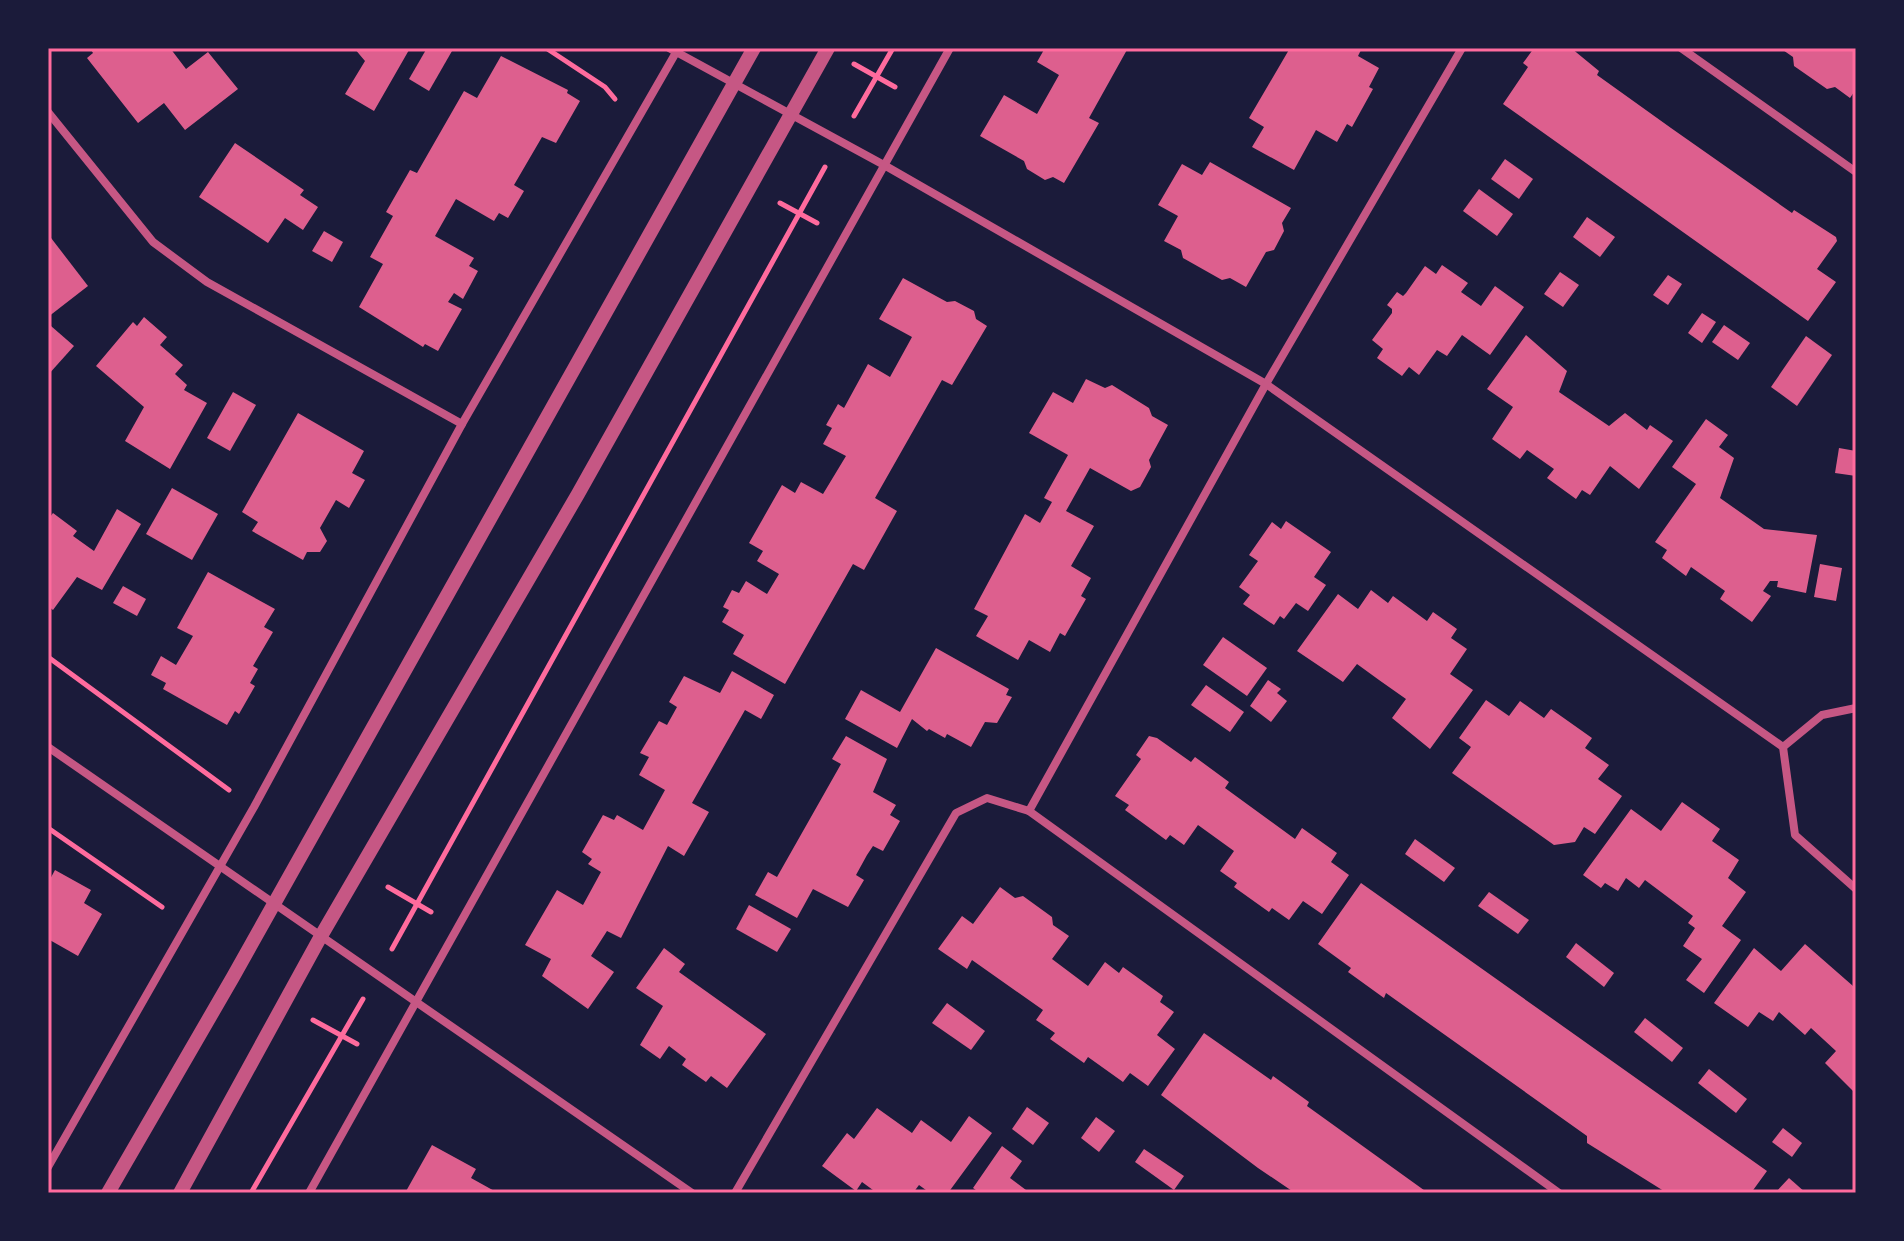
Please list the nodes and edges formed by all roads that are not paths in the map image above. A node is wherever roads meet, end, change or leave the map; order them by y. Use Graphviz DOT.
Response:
graph roads {
  1 [pos="754,48"];
  2 [pos="950,48"];
  3 [pos="1462,48"];
  4 [pos="1681,48"];
  5 [pos="675,49"];
  6 [pos="828,49"];
  7 [pos="733,83"];
  8 [pos="48,112"];
  9 [pos="791,114"];
  10 [pos="884,165"];
  11 [pos="1856,172"];
  12 [pos="1266,384"];
  13 [pos="462,424"];
  14 [pos="1856,708"];
  15 [pos="48,747"];
  16 [pos="1783,747"];
  17 [pos="1029,811"];
  18 [pos="219,867"];
  19 [pos="1856,889"];
  20 [pos="274,902"];
  21 [pos="321,936"];
  22 [pos="416,1000"];
  23 [pos="48,1167"];
  24 [pos="108,1193"];
  25 [pos="180,1193"];
  26 [pos="309,1193"];
  27 [pos="692,1193"];
  28 [pos="735,1193"];
  29 [pos="1559,1193"];
  1 -- 7 [label="street"];
  2 -- 10 [label="street"];
  3 -- 12 [label="street"];
  4 -- 11 [label="street"];
  5 -- 7 [label="street"];
  5 -- 13 [label="street"];
  6 -- 9 [label="street"];
  7 -- 9 [label="street"];
  7 -- 20 [label="street"];
  8 -- 13 [label="street"];
  9 -- 10 [label="street"];
  9 -- 21 [label="street"];
  10 -- 12 [label="street"];
  10 -- 22 [label="street"];
  12 -- 16 [label="street"];
  12 -- 17 [label="street"];
  13 -- 18 [label="street"];
  14 -- 16 [label="street"];
  15 -- 18 [label="street"];
  16 -- 19 [label="street"];
  17 -- 28 [label="street"];
  17 -- 29 [label="street"];
  18 -- 20 [label="street"];
  18 -- 23 [label="street"];
  20 -- 21 [label="street"];
  20 -- 24 [label="street"];
  21 -- 22 [label="street"];
  21 -- 25 [label="street"];
  22 -- 26 [label="street"];
  22 -- 27 [label="street"];
}
